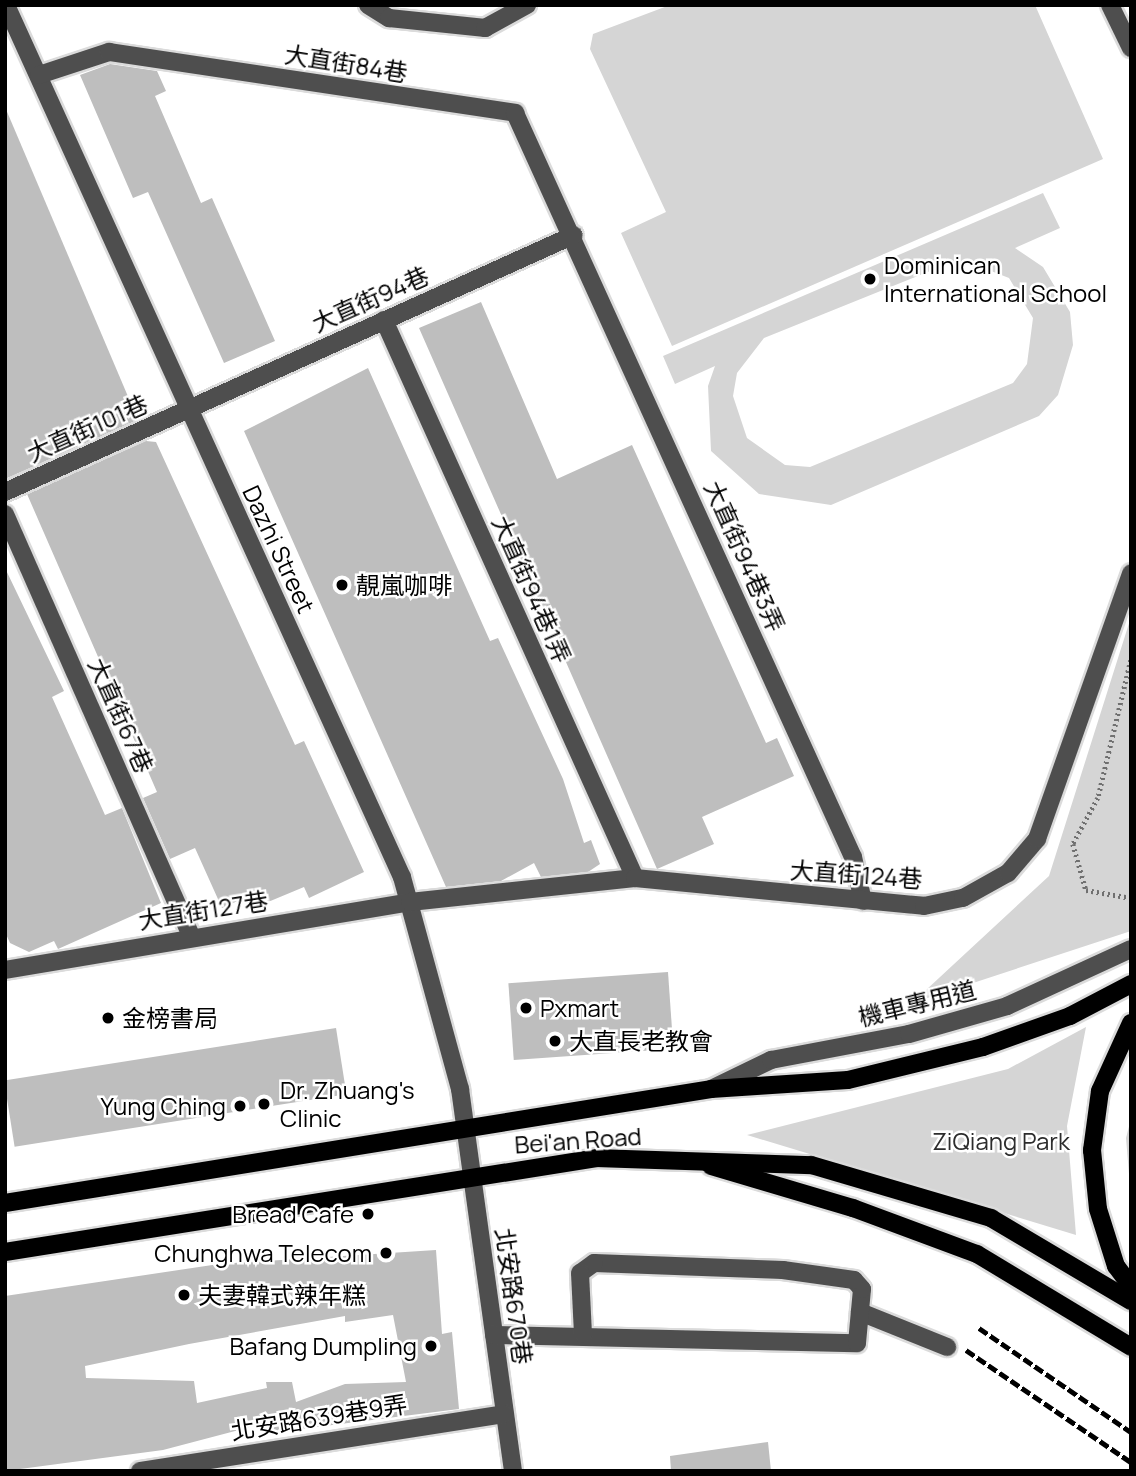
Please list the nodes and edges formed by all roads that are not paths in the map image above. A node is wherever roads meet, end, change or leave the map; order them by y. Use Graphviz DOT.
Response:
graph roads {
  1 [pos="6,5"];
  2 [pos="368,5"];
  3 [pos="527,5"];
  4 [pos="1110,5"];
  5 [pos="1131,48"];
  6 [pos="39,75"];
  7 [pos="574,234"];
  8 [pos="384,320"];
  9 [pos="188,410"];
  10 [pos="5,492"];
  11 [pos="5,514"];
  12 [pos="1131,573"];
  13 [pos="635,878"];
  14 [pos="863,901"];
  15 [pos="410,902"];
  16 [pos="191,935"];
  17 [pos="1131,949"];
  18 [pos="5,970"];
  19 [pos="1131,984"];
  20 [pos="1131,1023"];
  21 [pos="711,1089"];
  22 [pos="466,1127"];
  23 [pos="695,1160"];
  24 [pos="472,1175"];
  25 [pos="5,1203"];
  26 [pos="5,1252"];
  27 [pos="1131,1286"];
  28 [pos="1131,1301"];
  29 [pos="860,1312"];
  30 [pos="583,1334"];
  31 [pos="494,1335"];
  32 [pos="947,1347"];
  33 [pos="1131,1347"];
  34 [pos="505,1414"];
  35 [pos="140,1471"];
  36 [pos="513,1471"];
  1 -- 6 [label="street, Dazhi Street"];
  2 -- 3 [label="street"];
  4 -- 5 [label="street"];
  6 -- 7 [label="street, 大直街84巷"];
  6 -- 9 [label="street, Dazhi Street"];
  7 -- 8 [label="street, 大直街94巷"];
  7 -- 14 [label="street, 大直街94巷3弄"];
  8 -- 9 [label="street, 大直街94巷"];
  8 -- 13 [label="street, 大直街94巷1弄"];
  9 -- 10 [label="street, 大直街101巷"];
  9 -- 15 [label="street, Dazhi Street"];
  11 -- 16 [label="street, 大直街67巷"];
  12 -- 14 [label="street, 大直街124巷"];
  13 -- 14 [label="street, 大直街124巷"];
  13 -- 15 [label="street, 大直街124巷"];
  15 -- 16 [label="street, 大直街127巷"];
  15 -- 22 [label="street, Dazhi Street"];
  16 -- 18 [label="street, 大直街127巷"];
  17 -- 21 [label="street, 機車專用道"];
  19 -- 21 [label="main road, Bei'an Road"];
  20 -- 27 [label="main road"];
  21 -- 22 [label="main road, Bei'an Road"];
  22 -- 24 [label="street, 北安路670巷"];
  22 -- 25 [label="main road, Bei'an Road"];
  23 -- 24 [label="main road, Bei'an Road"];
  23 -- 28 [label="main road, Bei'an Road"];
  23 -- 33 [label="main road"];
  24 -- 26 [label="main road, Bei'an Road"];
  24 -- 31 [label="street, 北安路670巷"];
  29 -- 30 [label="street"];
  29 -- 30 [label="street"];
  29 -- 32 [label="street"];
  30 -- 31 [label="street"];
  31 -- 34 [label="street, 北安路670巷"];
  34 -- 35 [label="street, 北安路639巷9弄"];
  34 -- 36 [label="street, 北安路670巷"];
}
